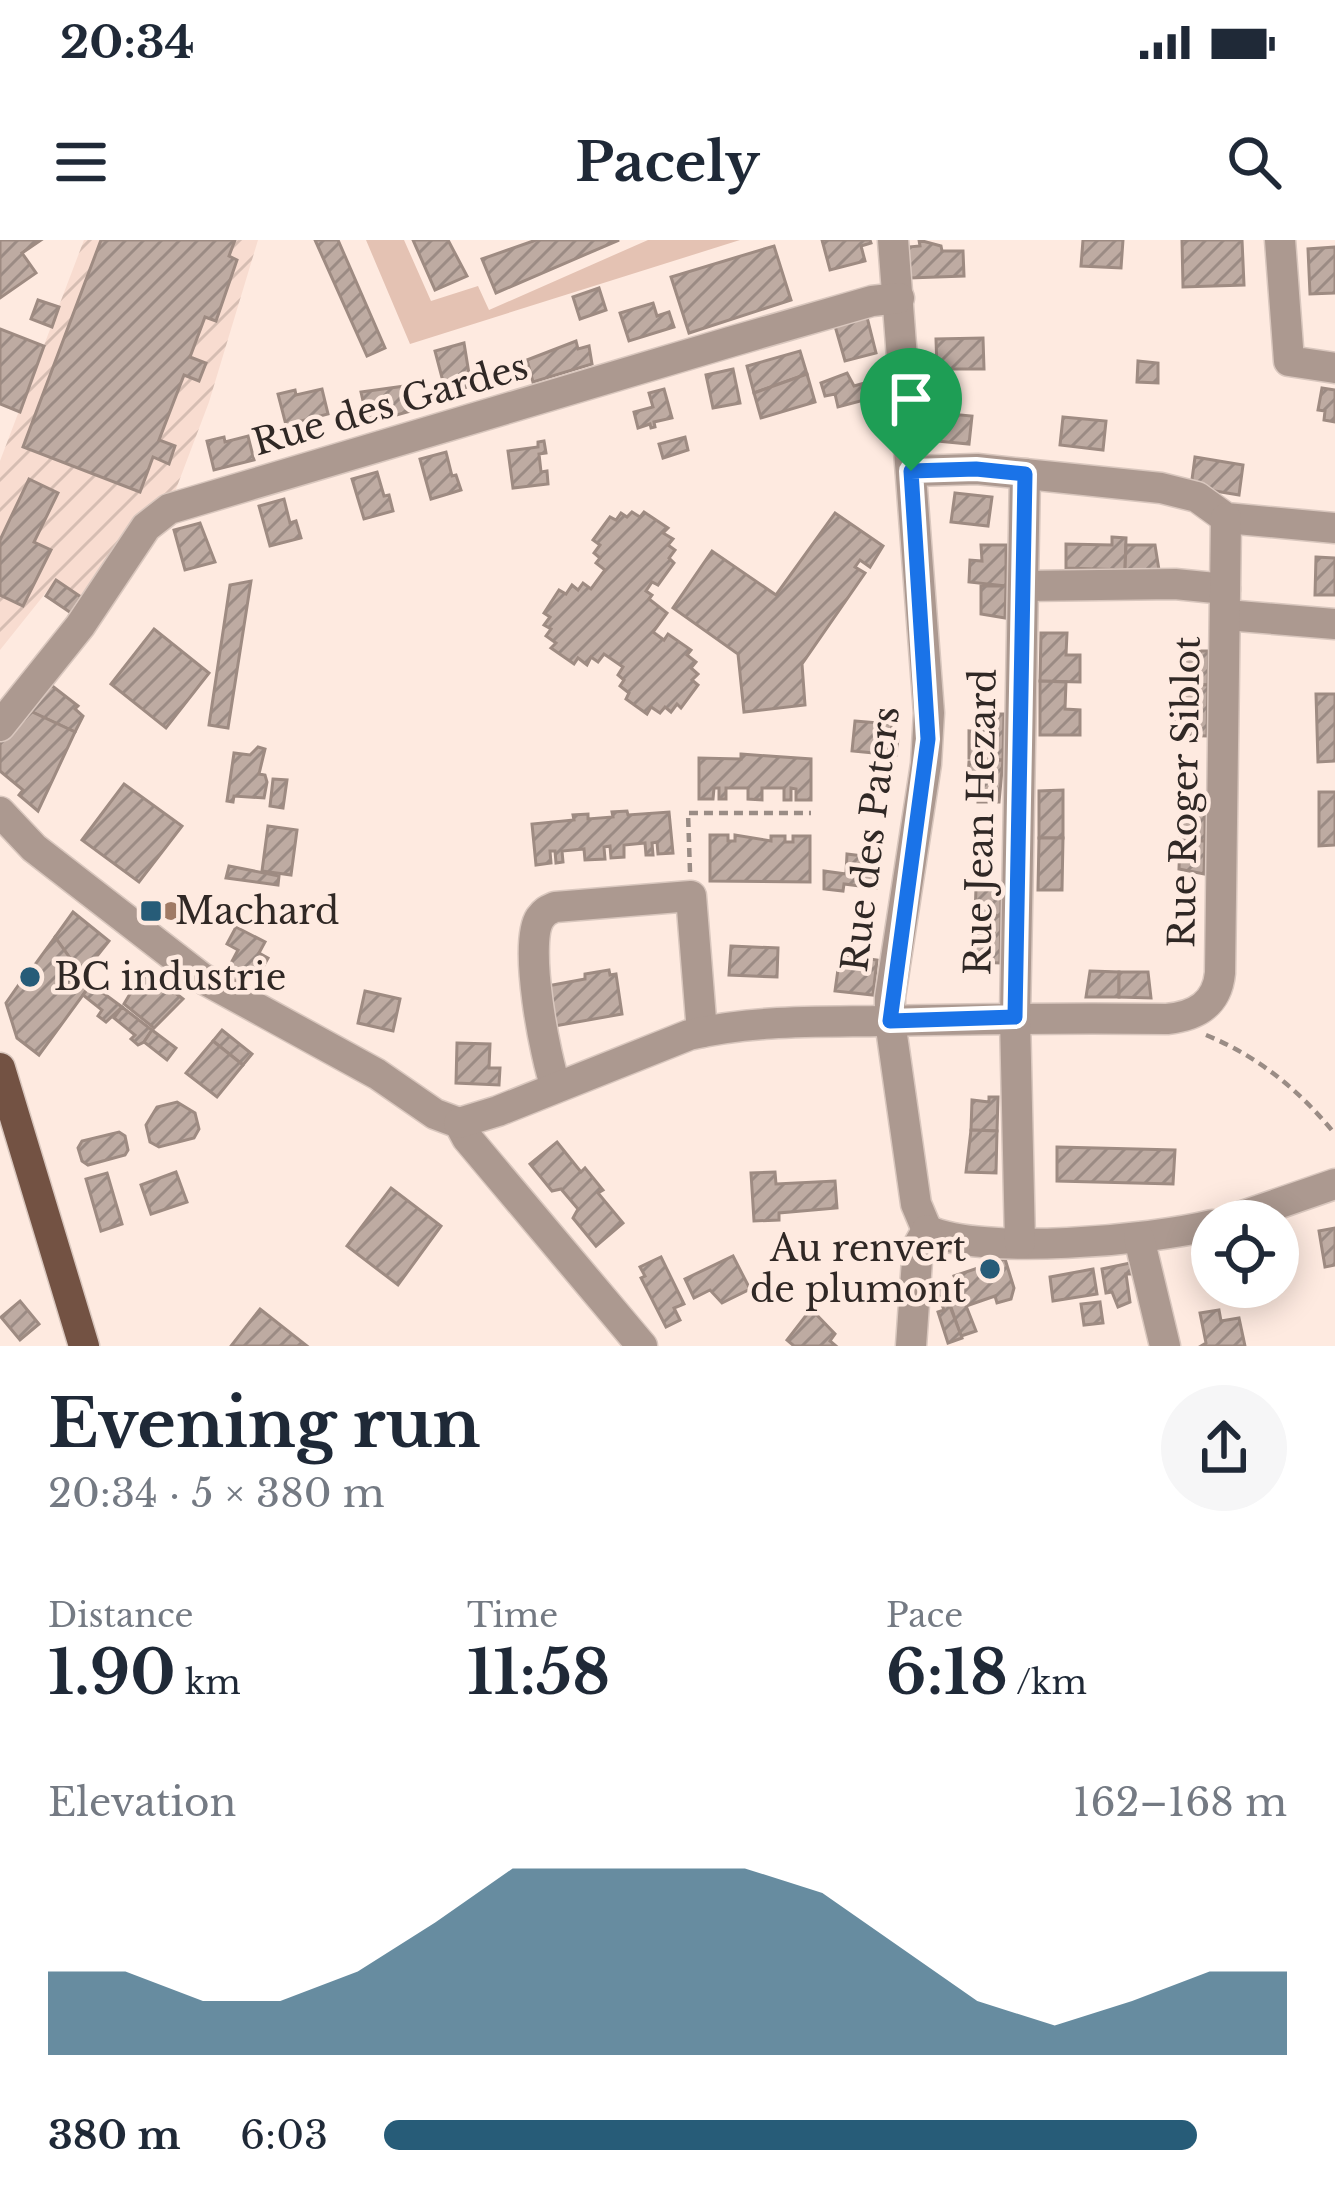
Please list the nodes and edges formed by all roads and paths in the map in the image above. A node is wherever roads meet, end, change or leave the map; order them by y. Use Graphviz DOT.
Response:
graph roads {
  1 [pos="893,240"];
  2 [pos="1280,240"];
  3 [pos="899,298"];
  4 [pos="1335,368"];
  5 [pos="911,471"];
  6 [pos="1025,474"];
  7 [pos="1226,518"];
  8 [pos="1335,528"];
  9 [pos="1024,586"];
  10 [pos="1226,602"];
  11 [pos="1335,624"];
  12 [pos="0,726"];
  13 [pos="0,812"];
  14 [pos="812,813"];
  15 [pos="0,837"];
  16 [pos="34,848"];
  17 [pos="691,896"];
  18 [pos="1015,1017"];
  19 [pos="1183,1018"];
  20 [pos="890,1021"];
  21 [pos="702,1032"];
  22 [pos="0,1068"];
  23 [pos="556,1087"];
  24 [pos="459,1123"];
  25 [pos="1335,1134"];
  26 [pos="1335,1184"];
  27 [pos="1289,1200"];
  28 [pos="927,1229"];
  29 [pos="1191,1229"];
  30 [pos="1139,1238"];
  31 [pos="1020,1243"];
  32 [pos="84,1346"];
  33 [pos="642,1346"];
  34 [pos="911,1346"];
  35 [pos="1165,1346"];
  1 -- 3 [label="street, Rue des Paters"];
  2 -- 4 [label="street"];
  3 -- 5 [label="street, Rue des Paters"];
  3 -- 12 [label="street, Rue des Gardes"];
  5 -- 6 [label="street"];
  5 -- 20 [label="street, Rue des Paters"];
  6 -- 7 [label="street"];
  6 -- 9 [label="street, Rue Jean Hezard"];
  7 -- 8 [label="street"];
  7 -- 10 [label="street, Rue Roger Siblot"];
  9 -- 10 [label="street"];
  9 -- 18 [label="street, Rue Jean Hezard"];
  10 -- 11 [label="street, Rue Roger Siblot"];
  10 -- 19 [label="street, Rue Roger Siblot"];
  13 -- 16 [label="street"];
  14 -- 17 [label="path"];
  15 -- 16 [label="street"];
  16 -- 24 [label="street"];
  17 -- 21 [label="street"];
  17 -- 23 [label="street"];
  18 -- 19 [label="street"];
  18 -- 20 [label="street"];
  18 -- 31 [label="street, Rue Jean Hezard"];
  19 -- 25 [label="path"];
  20 -- 21 [label="street"];
  20 -- 28 [label="street, Rue des Paters"];
  21 -- 23 [label="street"];
  22 -- 32 [label="main road"];
  23 -- 24 [label="street"];
  24 -- 33 [label="street"];
  26 -- 27 [label="street"];
  28 -- 31 [label="street"];
  28 -- 34 [label="street"];
  29 -- 30 [label="street"];
  30 -- 31 [label="street"];
  30 -- 35 [label="street"];
}
